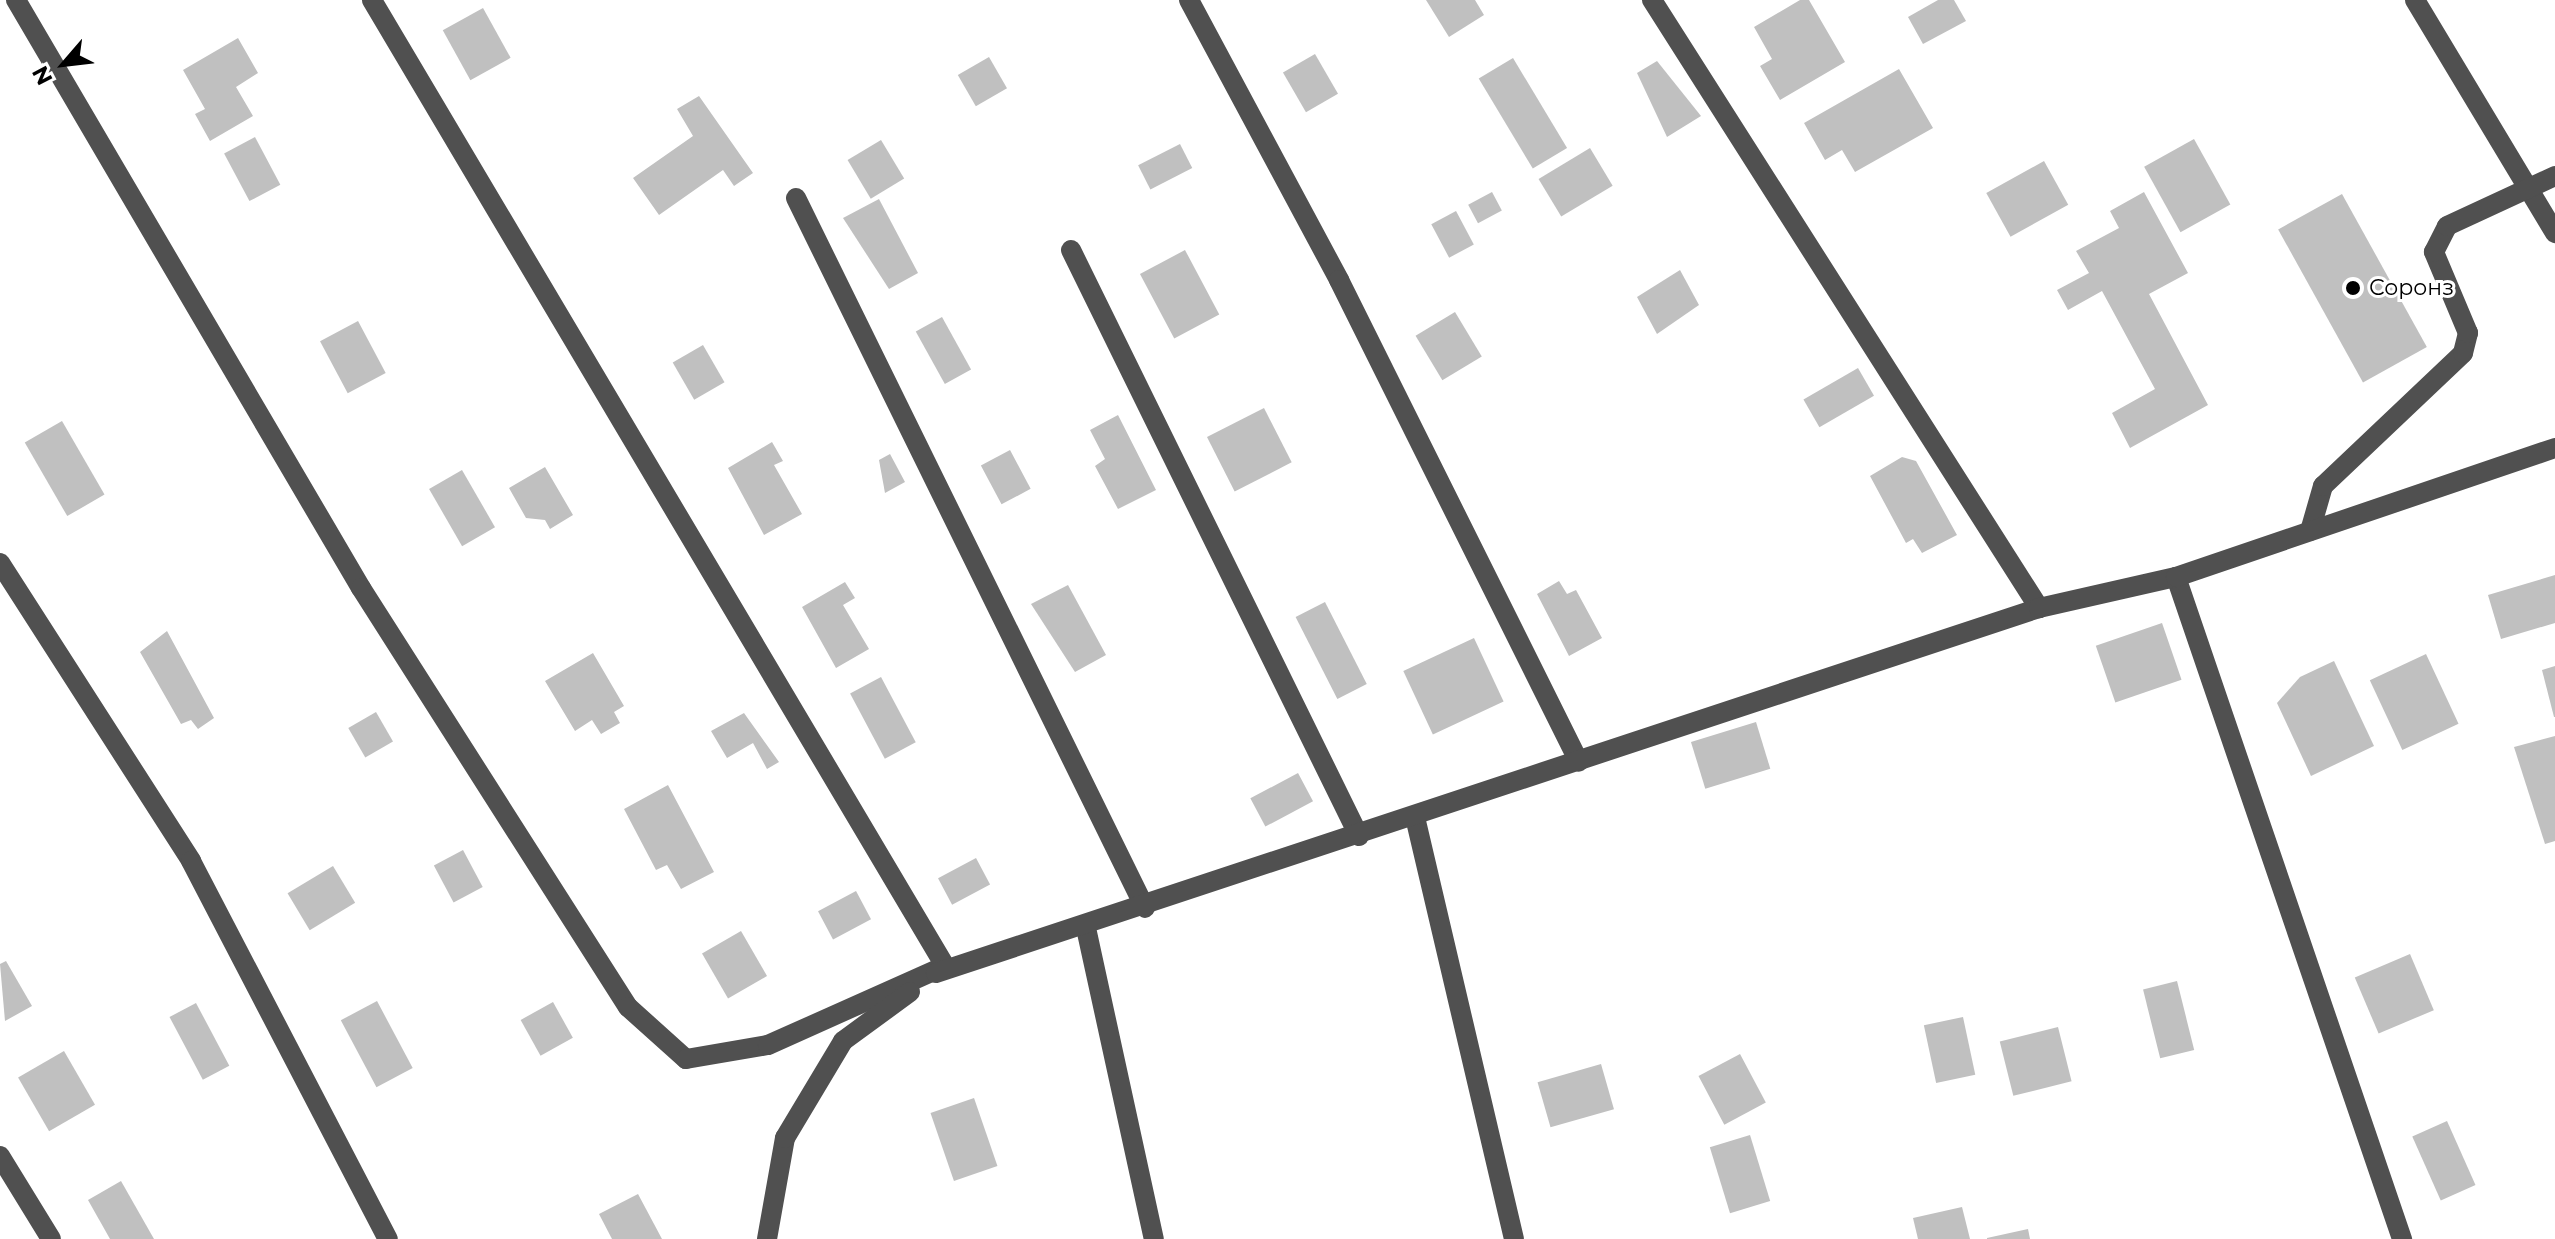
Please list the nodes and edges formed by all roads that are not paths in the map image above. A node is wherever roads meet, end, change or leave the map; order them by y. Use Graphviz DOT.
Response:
graph roads {
  1 [pos="16,0"];
  2 [pos="372,0"];
  3 [pos="1189,0"];
  4 [pos="1652,0"];
  5 [pos="2415,0"];
  6 [pos="2555,176"];
  7 [pos="2528,191"];
  8 [pos="796,198"];
  9 [pos="2555,233"];
  10 [pos="1071,250"];
  11 [pos="2555,448"];
  12 [pos="2310,531"];
  13 [pos="0,563"];
  14 [pos="2176,577"];
  15 [pos="2039,608"];
  16 [pos="1579,762"];
  17 [pos="1415,817"];
  18 [pos="1359,836"];
  19 [pos="1145,908"];
  20 [pos="1086,928"];
  21 [pos="945,966"];
  22 [pos="0,1156"];
  23 [pos="51,1239"];
  24 [pos="388,1239"];
  25 [pos="767,1239"];
  26 [pos="1154,1239"];
  27 [pos="1514,1239"];
  28 [pos="2402,1239"];
  1 -- 21 [label="street"];
  2 -- 21 [label="street"];
  3 -- 16 [label="street"];
  4 -- 15 [label="street"];
  5 -- 7 [label="street"];
  6 -- 7 [label="street"];
  7 -- 9 [label="street"];
  7 -- 12 [label="street"];
  8 -- 19 [label="street"];
  10 -- 18 [label="street"];
  11 -- 12 [label="street"];
  12 -- 14 [label="street"];
  13 -- 24 [label="street"];
  14 -- 15 [label="street"];
  14 -- 28 [label="street"];
  15 -- 16 [label="street"];
  16 -- 17 [label="street"];
  17 -- 18 [label="street"];
  17 -- 27 [label="street"];
  18 -- 19 [label="street"];
  19 -- 20 [label="street"];
  20 -- 21 [label="street"];
  20 -- 26 [label="street"];
  21 -- 25 [label="street"];
  22 -- 23 [label="street"];
}
